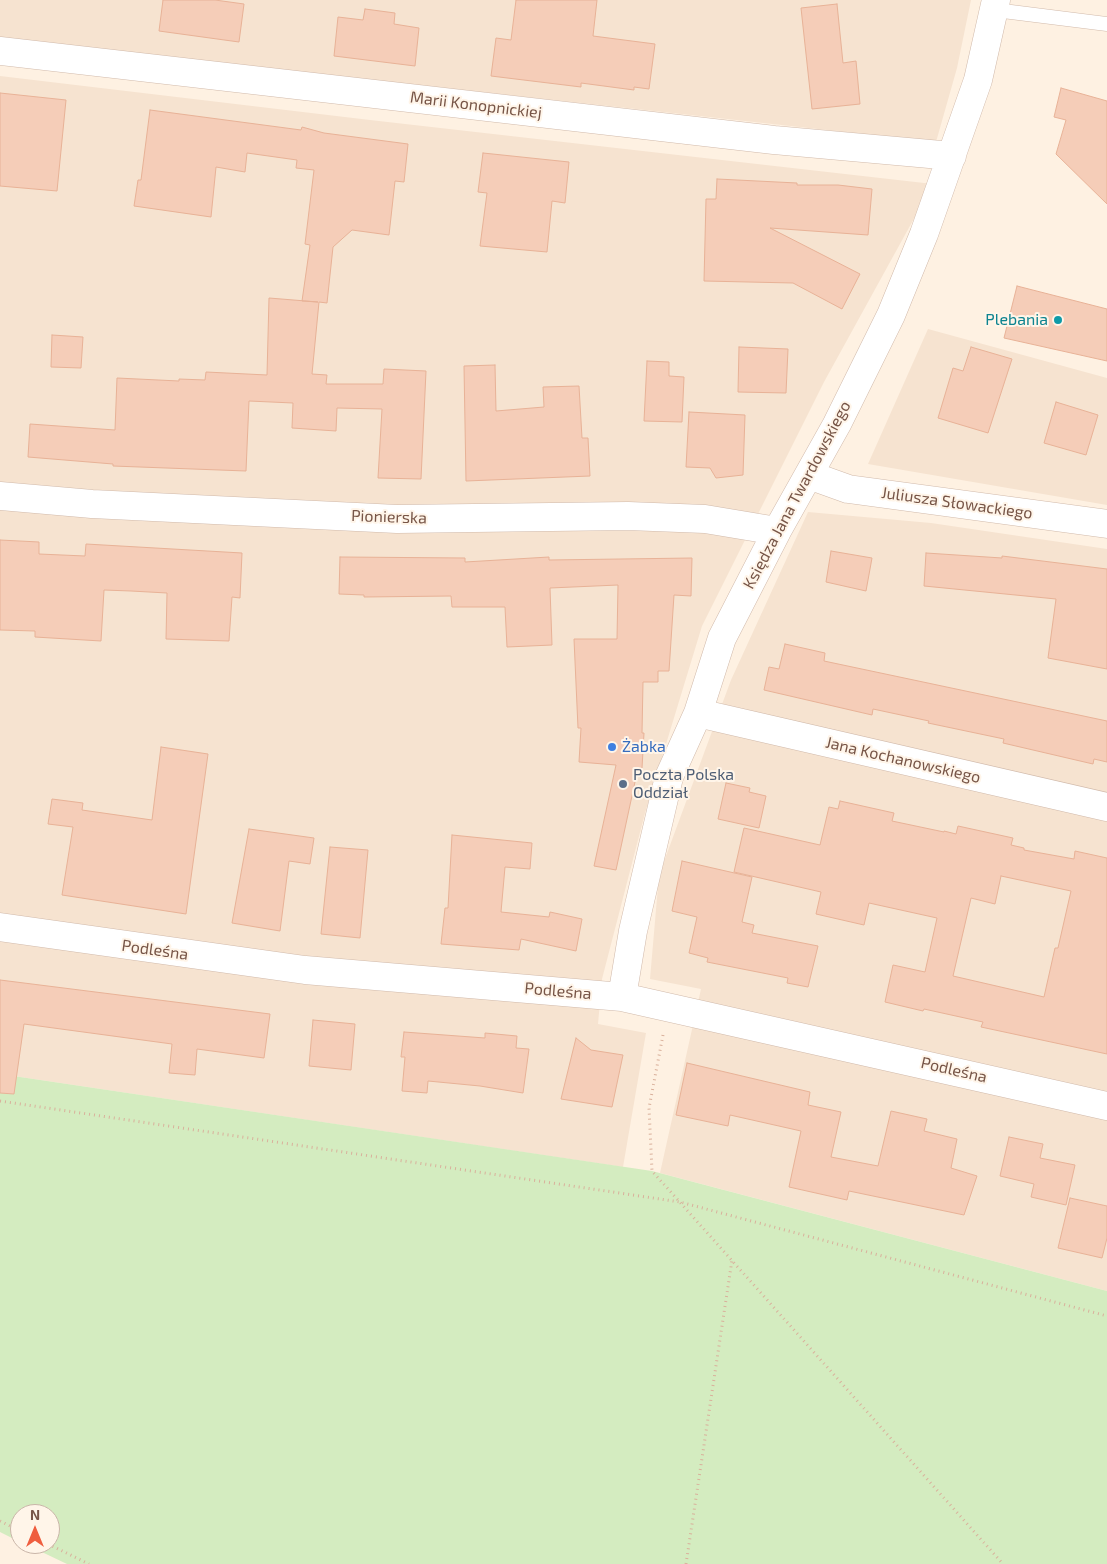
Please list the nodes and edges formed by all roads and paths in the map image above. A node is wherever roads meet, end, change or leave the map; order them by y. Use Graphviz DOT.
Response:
graph roads {
  1 [pos="995,5"];
  2 [pos="1107,24"];
  3 [pos="0,51"];
  4 [pos="952,156"];
  5 [pos="809,475"];
  6 [pos="0,496"];
  7 [pos="1107,524"];
  8 [pos="777,531"];
  9 [pos="698,712"];
  10 [pos="1107,807"];
  11 [pos="0,926"];
  12 [pos="622,997"];
  13 [pos="668,1007"];
  14 [pos="0,1102"];
  15 [pos="1107,1106"];
  16 [pos="680,1202"];
  17 [pos="732,1260"];
  18 [pos="1107,1316"];
  19 [pos="60,1550"];
  20 [pos="89,1564"];
  21 [pos="686,1564"];
  22 [pos="1003,1564"];
  1 -- 2 [label="lane"];
  1 -- 4 [label="street, Księdza Jana Twardowskiego"];
  3 -- 4 [label="street, Marii Konopnickiej"];
  4 -- 5 [label="street, Księdza Jana Twardowskiego"];
  5 -- 7 [label="street, Juliusza Słowackiego"];
  5 -- 8 [label="street, Księdza Jana Twardowskiego"];
  6 -- 8 [label="street, Pionierska"];
  8 -- 9 [label="street, Księdza Jana Twardowskiego"];
  9 -- 10 [label="street, Jana Kochanowskiego"];
  9 -- 12 [label="street, Księdza Jana Twardowskiego"];
  11 -- 12 [label="street, Podleśna"];
  12 -- 13 [label="street, Podleśna"];
  13 -- 15 [label="street, Podleśna"];
  13 -- 16 [label="path"];
  14 -- 16 [label="path"];
  16 -- 17 [label="path"];
  16 -- 18 [label="path"];
  17 -- 21 [label="path"];
  17 -- 22 [label="path"];
  19 -- 20 [label="path"];
}
